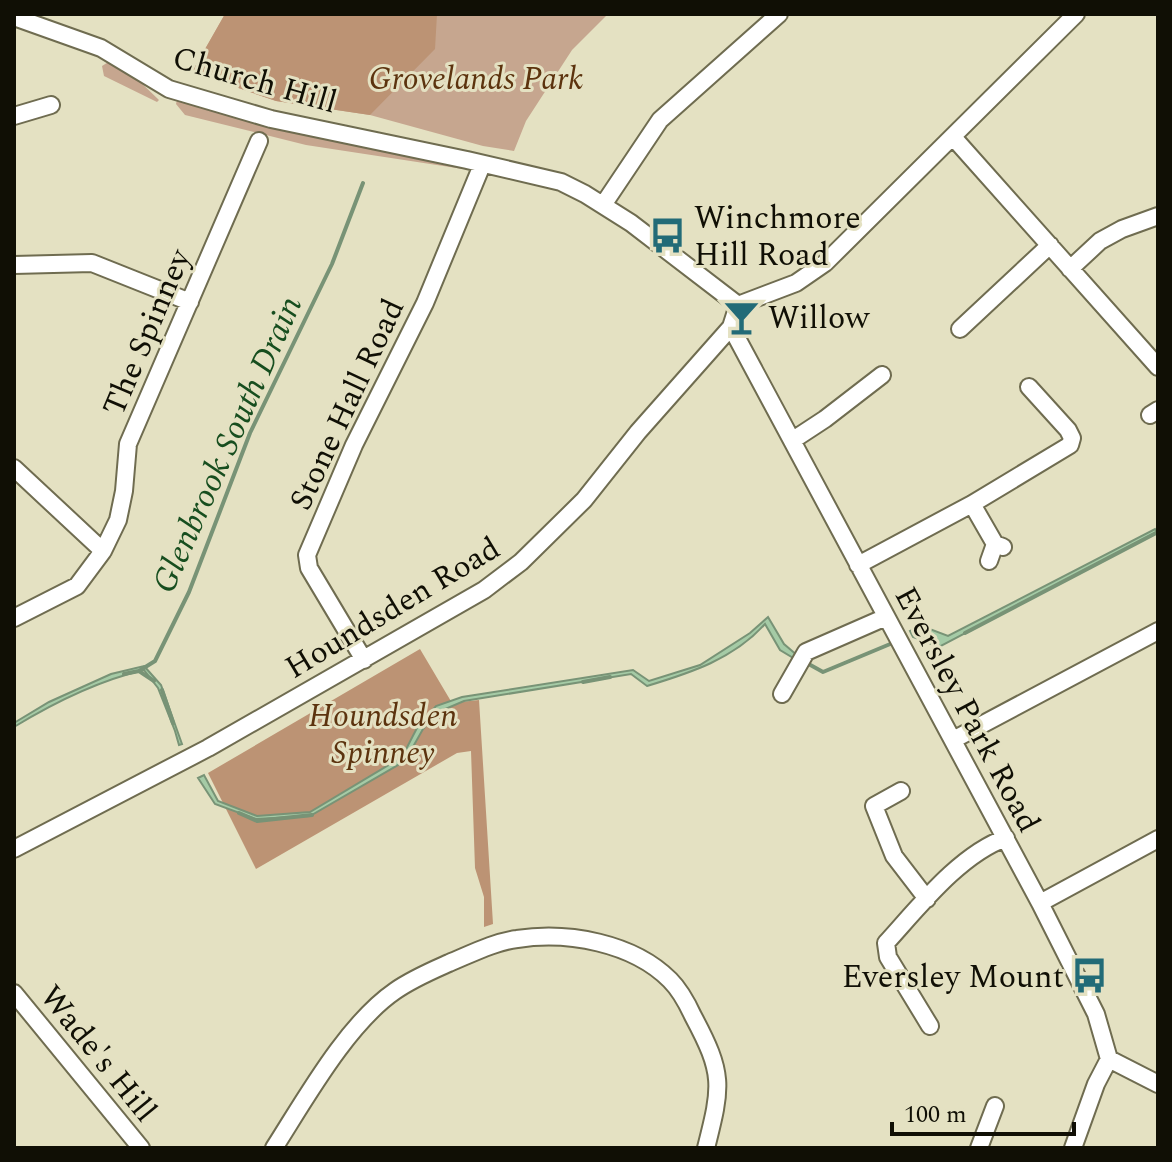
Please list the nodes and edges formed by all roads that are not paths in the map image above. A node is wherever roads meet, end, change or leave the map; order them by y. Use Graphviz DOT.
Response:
graph roads {
  1 [pos="779,14"];
  2 [pos="1076,14"];
  3 [pos="14,17"];
  4 [pos="51,105"];
  5 [pos="14,116"];
  6 [pos="953,137"];
  7 [pos="259,141"];
  8 [pos="482,165"];
  9 [pos="603,205"];
  10 [pos="1158,216"];
  11 [pos="1050,245"];
  12 [pos="17,266"];
  13 [pos="1070,269"];
  14 [pos="190,302"];
  15 [pos="738,305"];
  16 [pos="731,327"];
  17 [pos="960,329"];
  18 [pos="1158,367"];
  19 [pos="882,375"];
  20 [pos="1029,387"];
  21 [pos="793,440"];
  22 [pos="14,468"];
  23 [pos="972,504"];
  24 [pos="103,551"];
  25 [pos="989,561"];
  26 [pos="858,565"];
  27 [pos="886,617"];
  28 [pos="14,618"];
  29 [pos="1158,631"];
  30 [pos="364,660"];
  31 [pos="782,694"];
  32 [pos="953,740"];
  33 [pos="901,791"];
  34 [pos="1006,838"];
  35 [pos="1158,839"];
  36 [pos="14,849"];
  37 [pos="927,899"];
  38 [pos="1040,903"];
  39 [pos="14,993"];
  40 [pos="930,1026"];
  41 [pos="1109,1059"];
  42 [pos="1158,1084"];
  43 [pos="995,1106"];
  44 [pos="141,1148"];
  45 [pos="274,1148"];
  46 [pos="706,1148"];
  47 [pos="979,1148"];
  48 [pos="1073,1148"];
  1 -- 9 [label="street"];
  2 -- 6 [label="street"];
  3 -- 8 [label="street, Church Hill"];
  4 -- 5 [label="street"];
  6 -- 11 [label="street"];
  6 -- 15 [label="street"];
  7 -- 14 [label="street, The Spinney"];
  8 -- 9 [label="street, Church Hill"];
  8 -- 30 [label="street, Stone Hall Road"];
  9 -- 15 [label="street, Church Hill"];
  10 -- 13 [label="street"];
  11 -- 13 [label="street"];
  11 -- 17 [label="street"];
  12 -- 14 [label="street"];
  13 -- 18 [label="street"];
  14 -- 24 [label="street, The Spinney"];
  15 -- 16 [label="street"];
  16 -- 21 [label="street, Eversley Park Road"];
  16 -- 30 [label="street, Houndsden Road"];
  19 -- 21 [label="street"];
  20 -- 23 [label="street"];
  21 -- 26 [label="street, Eversley Park Road"];
  22 -- 24 [label="street"];
  23 -- 25 [label="street"];
  23 -- 26 [label="street"];
  24 -- 28 [label="street, The Spinney"];
  26 -- 27 [label="street, Eversley Park Road"];
  27 -- 31 [label="street"];
  27 -- 32 [label="street, Eversley Park Road"];
  29 -- 32 [label="street"];
  30 -- 36 [label="street, Houndsden Road"];
  32 -- 34 [label="street, Eversley Park Road"];
  33 -- 37 [label="street"];
  34 -- 37 [label="street"];
  34 -- 38 [label="street, Eversley Park Road"];
  35 -- 38 [label="street"];
  37 -- 40 [label="street"];
  38 -- 41 [label="street, Eversley Park Road"];
  39 -- 44 [label="street, Wade's Hill"];
  41 -- 42 [label="street"];
  41 -- 48 [label="street"];
  43 -- 47 [label="street"];
  45 -- 46 [label="street"];
}
